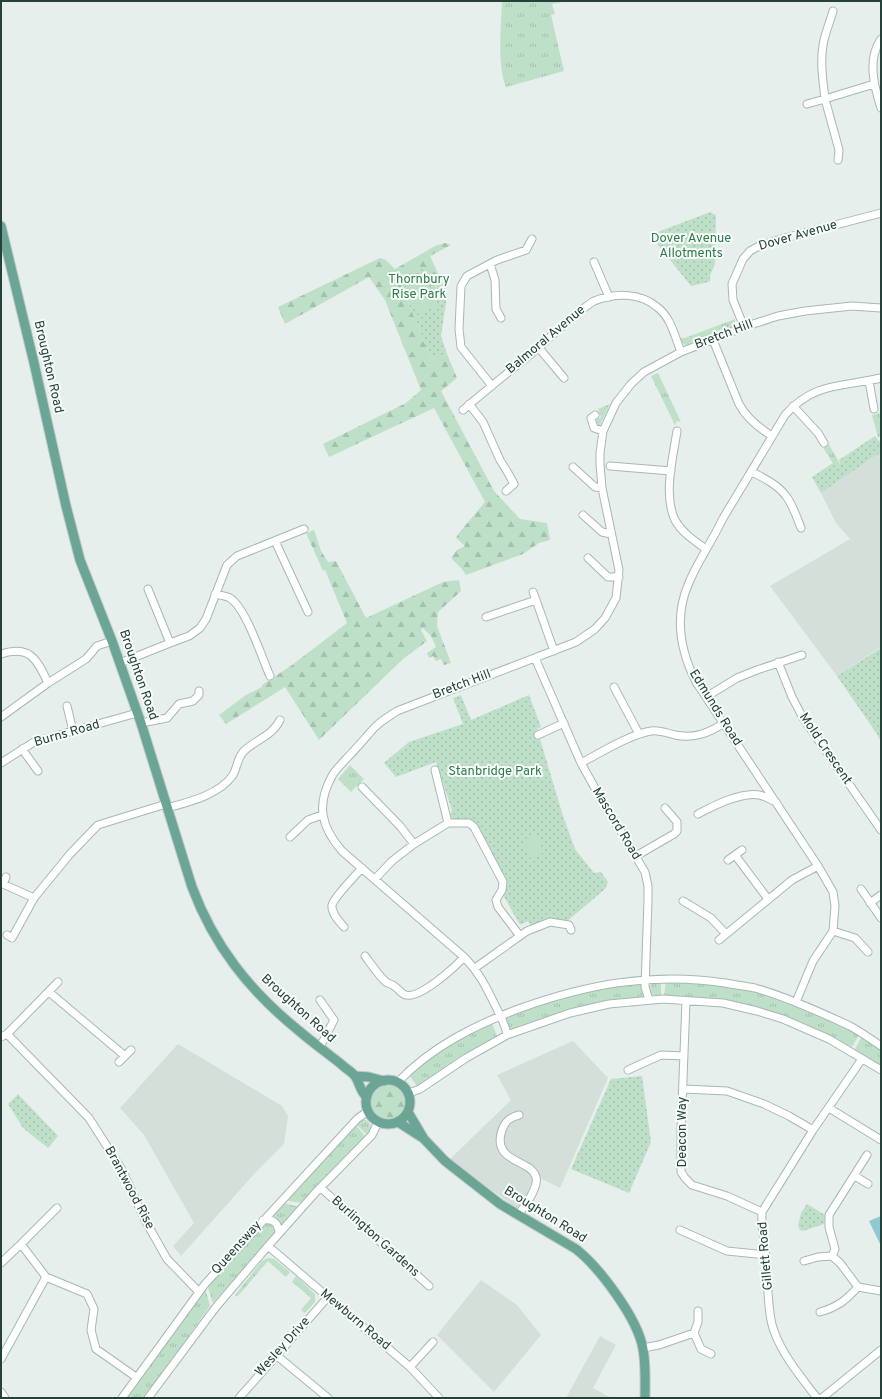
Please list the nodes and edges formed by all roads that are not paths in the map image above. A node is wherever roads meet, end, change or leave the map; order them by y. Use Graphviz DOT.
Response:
graph roads {
  1 [pos="833,11"];
  2 [pos="881,39"];
  3 [pos="874,84"];
  4 [pos="825,99"];
  5 [pos="807,104"];
  6 [pos="881,108"];
  7 [pos="838,160"];
  8 [pos="881,213"];
  9 [pos="1,226"];
  10 [pos="532,239"];
  11 [pos="594,262"];
  12 [pos="490,264"];
  13 [pos="609,297"];
  14 [pos="881,308"];
  15 [pos="501,318"];
  16 [pos="744,327"];
  17 [pos="713,340"];
  18 [pos="538,347"];
  19 [pos="681,352"];
  20 [pos="564,378"];
  21 [pos="881,378"];
  22 [pos="868,381"];
  23 [pos="492,386"];
  24 [pos="469,404"];
  25 [pos="793,406"];
  26 [pos="874,409"];
  27 [pos="463,410"];
  28 [pos="595,415"];
  29 [pos="603,430"];
  30 [pos="677,431"];
  31 [pos="772,436"];
  32 [pos="824,443"];
  33 [pos="610,466"];
  34 [pos="573,467"];
  35 [pos="671,471"];
  36 [pos="752,472"];
  37 [pos="602,488"];
  38 [pos="506,491"];
  39 [pos="583,515"];
  40 [pos="801,528"];
  41 [pos="304,529"];
  42 [pos="611,534"];
  43 [pos="275,541"];
  44 [pos="706,549"];
  45 [pos="588,558"];
  46 [pos="619,577"];
  47 [pos="148,589"];
  48 [pos="534,592"];
  49 [pos="215,594"];
  50 [pos="536,600"];
  51 [pos="308,612"];
  52 [pos="486,617"];
  53 [pos="112,640"];
  54 [pos="170,643"];
  55 [pos="554,651"];
  56 [pos="1,654"];
  57 [pos="802,655"];
  58 [pos="535,658"];
  59 [pos="778,662"];
  60 [pos="120,663"];
  61 [pos="270,676"];
  62 [pos="48,683"];
  63 [pos="614,687"];
  64 [pos="199,691"];
  65 [pos="706,696"];
  66 [pos="67,706"];
  67 [pos="137,713"];
  68 [pos="1,717"];
  69 [pos="280,720"];
  70 [pos="141,723"];
  71 [pos="564,723"];
  72 [pos="724,723"];
  73 [pos="73,732"];
  74 [pos="639,734"];
  75 [pos="538,735"];
  76 [pos="22,749"];
  77 [pos="1,763"];
  78 [pos="581,763"];
  79 [pos="435,770"];
  80 [pos="38,771"];
  81 [pos="362,787"];
  82 [pos="776,802"];
  83 [pos="167,806"];
  84 [pos="665,808"];
  85 [pos="698,814"];
  86 [pos="322,815"];
  87 [pos="448,823"];
  88 [pos="881,830"];
  89 [pos="290,837"];
  90 [pos="414,844"];
  91 [pos="742,850"];
  92 [pos="735,855"];
  93 [pos="636,856"];
  94 [pos="728,860"];
  95 [pos="818,866"];
  96 [pos="362,868"];
  97 [pos="6,877"];
  98 [pos="375,879"];
  99 [pos="861,890"];
  100 [pos="881,894"];
  101 [pos="34,898"];
  102 [pos="768,898"];
  103 [pos="683,901"];
  104 [pos="870,903"];
  105 [pos="881,918"];
  106 [pos="570,925"];
  107 [pos="344,927"];
  108 [pos="833,931"];
  109 [pos="726,934"];
  110 [pos="8,935"];
  111 [pos="520,936"];
  112 [pos="719,940"];
  113 [pos="868,952"];
  114 [pos="364,956"];
  115 [pos="464,957"];
  116 [pos="475,968"];
  117 [pos="646,979"];
  118 [pos="58,982"];
  119 [pos="49,992"];
  120 [pos="320,1000"];
  121 [pos="649,1000"];
  122 [pos="686,1001"];
  123 [pos="796,1002"];
  124 [pos="500,1015"];
  125 [pos="4,1035"];
  126 [pos="507,1035"];
  127 [pos="881,1046"];
  128 [pos="320,1047"];
  129 [pos="131,1050"];
  130 [pos="125,1056"];
  131 [pos="684,1056"];
  132 [pos="862,1059"];
  133 [pos="119,1062"];
  134 [pos="628,1070"];
  135 [pos="881,1070"];
  136 [pos="355,1076"];
  137 [pos="384,1081"];
  138 [pos="398,1082"];
  139 [pos="683,1089"];
  140 [pos="409,1094"];
  141 [pos="367,1097"];
  142 [pos="829,1108"];
  143 [pos="368,1111"];
  144 [pos="408,1112"];
  145 [pos="519,1115"];
  146 [pos="378,1122"];
  147 [pos="398,1122"];
  148 [pos="813,1130"];
  149 [pos="424,1139"];
  150 [pos="881,1140"];
  151 [pos="867,1155"];
  152 [pos="855,1176"];
  153 [pos="868,1184"];
  154 [pos="321,1188"];
  155 [pos="57,1208"];
  156 [pos="762,1212"];
  157 [pos="518,1215"];
  158 [pos="263,1220"];
  159 [pos="680,1230"];
  160 [pos="279,1233"];
  161 [pos="20,1244"];
  162 [pos="268,1246"];
  163 [pos="766,1255"];
  164 [pos="832,1256"];
  165 [pos="804,1261"];
  166 [pos="1,1263"];
  167 [pos="46,1277"];
  168 [pos="429,1286"];
  169 [pos="858,1287"];
  170 [pos="881,1291"];
  171 [pos="199,1292"];
  172 [pos="328,1297"];
  173 [pos="698,1311"];
  174 [pos="820,1312"];
  175 [pos="694,1334"];
  176 [pos="433,1342"];
  177 [pos="643,1348"];
  178 [pos="881,1350"];
  179 [pos="711,1354"];
  180 [pos="276,1355"];
  181 [pos="1,1359"];
  182 [pos="410,1367"];
  183 [pos="136,1377"];
  184 [pos="1,1392"];
  185 [pos="123,1397"];
  186 [pos="5,1398"];
  187 [pos="148,1398"];
  188 [pos="239,1398"];
  189 [pos="328,1398"];
  190 [pos="439,1398"];
  191 [pos="645,1398"];
  192 [pos="817,1398"];
  193 [pos="822,1398"];
  1 -- 4 [label="street"];
  2 -- 3 [label="street"];
  3 -- 4 [label="street"];
  3 -- 6 [label="street"];
  4 -- 5 [label="street"];
  4 -- 7 [label="street"];
  8 -- 16 [label="street, Dover Avenue"];
  9 -- 53 [label="main road, Broughton Road"];
  10 -- 12 [label="street"];
  11 -- 13 [label="street"];
  12 -- 15 [label="street"];
  12 -- 23 [label="street"];
  13 -- 18 [label="street, Balmoral Avenue"];
  13 -- 19 [label="street, Balmoral Avenue"];
  14 -- 16 [label="street, Bretch Hill"];
  16 -- 17 [label="street, Bretch Hill"];
  17 -- 19 [label="street, Bretch Hill"];
  17 -- 31 [label="street"];
  18 -- 20 [label="street"];
  18 -- 23 [label="street, Balmoral Avenue"];
  19 -- 29 [label="street, Bretch Hill"];
  21 -- 22 [label="street, Edmunds Road"];
  22 -- 25 [label="street, Edmunds Road"];
  22 -- 26 [label="street"];
  23 -- 24 [label="street, Balmoral Avenue"];
  24 -- 27 [label="street, Balmoral Avenue"];
  24 -- 38 [label="street"];
  25 -- 31 [label="street, Edmunds Road"];
  25 -- 32 [label="street"];
  28 -- 29 [label="street"];
  29 -- 37 [label="street, Bretch Hill"];
  30 -- 35 [label="street"];
  31 -- 36 [label="street, Edmunds Road"];
  33 -- 35 [label="street"];
  34 -- 37 [label="street"];
  35 -- 44 [label="street"];
  36 -- 40 [label="street"];
  36 -- 44 [label="street, Edmunds Road"];
  37 -- 42 [label="street, Bretch Hill"];
  39 -- 42 [label="street"];
  41 -- 43 [label="street"];
  42 -- 46 [label="street, Bretch Hill"];
  43 -- 49 [label="street"];
  43 -- 51 [label="street"];
  44 -- 65 [label="street, Edmunds Road"];
  45 -- 46 [label="street"];
  46 -- 55 [label="street, Bretch Hill"];
  47 -- 54 [label="street"];
  48 -- 50 [label="street"];
  49 -- 54 [label="street"];
  49 -- 61 [label="street"];
  50 -- 52 [label="street"];
  50 -- 55 [label="street"];
  53 -- 60 [label="main road, Broughton Road"];
  53 -- 62 [label="street"];
  54 -- 60 [label="street"];
  55 -- 58 [label="street, Bretch Hill"];
  56 -- 62 [label="street"];
  57 -- 59 [label="street"];
  58 -- 71 [label="street, Mascord Road"];
  58 -- 86 [label="street, Bretch Hill"];
  59 -- 65 [label="street"];
  59 -- 88 [label="street, Mold Crescent"];
  60 -- 67 [label="main road, Broughton Road"];
  62 -- 68 [label="street"];
  63 -- 74 [label="street"];
  64 -- 70 [label="street"];
  65 -- 72 [label="street, Edmunds Road"];
  66 -- 73 [label="street"];
  67 -- 70 [label="main road, Broughton Road"];
  67 -- 73 [label="street, Burns Road"];
  69 -- 83 [label="street"];
  70 -- 83 [label="main road, Broughton Road"];
  71 -- 75 [label="street"];
  71 -- 78 [label="street, Mascord Road"];
  72 -- 74 [label="street"];
  72 -- 82 [label="street, Edmunds Road"];
  73 -- 76 [label="street, Burns Road"];
  74 -- 78 [label="street"];
  76 -- 77 [label="street, Burns Road"];
  76 -- 80 [label="street"];
  78 -- 93 [label="street, Mascord Road"];
  79 -- 87 [label="street"];
  81 -- 90 [label="street"];
  82 -- 85 [label="street"];
  82 -- 95 [label="street, Edmunds Road"];
  83 -- 101 [label="street"];
  83 -- 128 [label="main road, Broughton Road"];
  84 -- 93 [label="street"];
  86 -- 89 [label="street"];
  86 -- 96 [label="street, Bretch Hill"];
  87 -- 90 [label="street"];
  87 -- 111 [label="street"];
  90 -- 98 [label="street"];
  91 -- 92 [label="street"];
  92 -- 94 [label="street"];
  92 -- 102 [label="street"];
  93 -- 117 [label="street, Mascord Road"];
  95 -- 102 [label="street"];
  95 -- 108 [label="street, Edmunds Road"];
  96 -- 98 [label="street, Bretch Hill"];
  96 -- 107 [label="street"];
  97 -- 101 [label="street"];
  98 -- 115 [label="street, Bretch Hill"];
  99 -- 104 [label="street"];
  100 -- 104 [label="street"];
  101 -- 110 [label="street"];
  102 -- 109 [label="street"];
  103 -- 109 [label="street"];
  104 -- 105 [label="street"];
  106 -- 111 [label="street"];
  108 -- 113 [label="street"];
  108 -- 123 [label="street, Edmunds Road"];
  109 -- 112 [label="street"];
  111 -- 116 [label="street"];
  114 -- 115 [label="street"];
  115 -- 116 [label="street, Bretch Hill"];
  116 -- 124 [label="street, Bretch Hill"];
  117 -- 121 [label="street, Mascord Road"];
  117 -- 123 [label="street"];
  117 -- 124 [label="street"];
  118 -- 119 [label="street"];
  119 -- 125 [label="street"];
  119 -- 130 [label="street"];
  120 -- 128 [label="street"];
  121 -- 122 [label="street"];
  121 -- 126 [label="street"];
  122 -- 131 [label="street, Deacon Way"];
  122 -- 132 [label="street"];
  123 -- 127 [label="street"];
  124 -- 126 [label="street, Bretch Hill"];
  124 -- 138 [label="street"];
  125 -- 171 [label="street, Brantwood Rise"];
  126 -- 140 [label="street"];
  128 -- 136 [label="main road, Broughton Road"];
  129 -- 130 [label="street"];
  130 -- 133 [label="street"];
  131 -- 134 [label="street"];
  131 -- 139 [label="street, Deacon Way"];
  132 -- 135 [label="street"];
  132 -- 142 [label="street, Gillett Road"];
  136 -- 137 [label="main road"];
  136 -- 141 [label="main road"];
  137 -- 138 [label="main road"];
  137 -- 141 [label="main road"];
  138 -- 140 [label="main road"];
  139 -- 148 [label="street"];
  139 -- 156 [label="street, Deacon Way"];
  140 -- 144 [label="main road"];
  141 -- 143 [label="main road"];
  142 -- 148 [label="street, Gillett Road"];
  142 -- 150 [label="street"];
  143 -- 146 [label="main road"];
  143 -- 158 [label="street, Queensway"];
  144 -- 147 [label="main road"];
  144 -- 149 [label="main road, Broughton Road"];
  145 -- 157 [label="street"];
  146 -- 147 [label="main road"];
  146 -- 154 [label="street, Queensway"];
  147 -- 149 [label="main road, Broughton Road"];
  148 -- 156 [label="street, Gillett Road"];
  149 -- 157 [label="main road, Broughton Road"];
  151 -- 152 [label="street"];
  152 -- 153 [label="street"];
  152 -- 164 [label="street"];
  154 -- 160 [label="street, Queensway"];
  154 -- 168 [label="street, Burlington Gardens"];
  155 -- 161 [label="street"];
  156 -- 163 [label="street, Gillett Road"];
  157 -- 177 [label="main road, Broughton Road"];
  158 -- 160 [label="street"];
  158 -- 171 [label="street, Queensway"];
  159 -- 163 [label="street"];
  160 -- 162 [label="street, Queensway"];
  161 -- 166 [label="street"];
  161 -- 167 [label="street"];
  162 -- 172 [label="street, Mewburn Road"];
  162 -- 187 [label="street, Queensway"];
  163 -- 192 [label="street, Gillett Road"];
  164 -- 165 [label="street"];
  164 -- 169 [label="street"];
  167 -- 181 [label="street"];
  167 -- 183 [label="street"];
  169 -- 170 [label="street"];
  169 -- 174 [label="street"];
  171 -- 183 [label="street, Queensway"];
  172 -- 180 [label="street, Wesley Drive"];
  172 -- 182 [label="street, Mewburn Road"];
  173 -- 175 [label="street"];
  175 -- 177 [label="street"];
  175 -- 179 [label="street"];
  176 -- 182 [label="street"];
  177 -- 191 [label="main road, Broughton Road"];
  178 -- 193 [label="street"];
  180 -- 188 [label="street, Wesley Drive"];
  180 -- 189 [label="street"];
  182 -- 190 [label="street, Mewburn Road"];
  183 -- 185 [label="street, Queensway"];
  184 -- 186 [label="street"];
}
